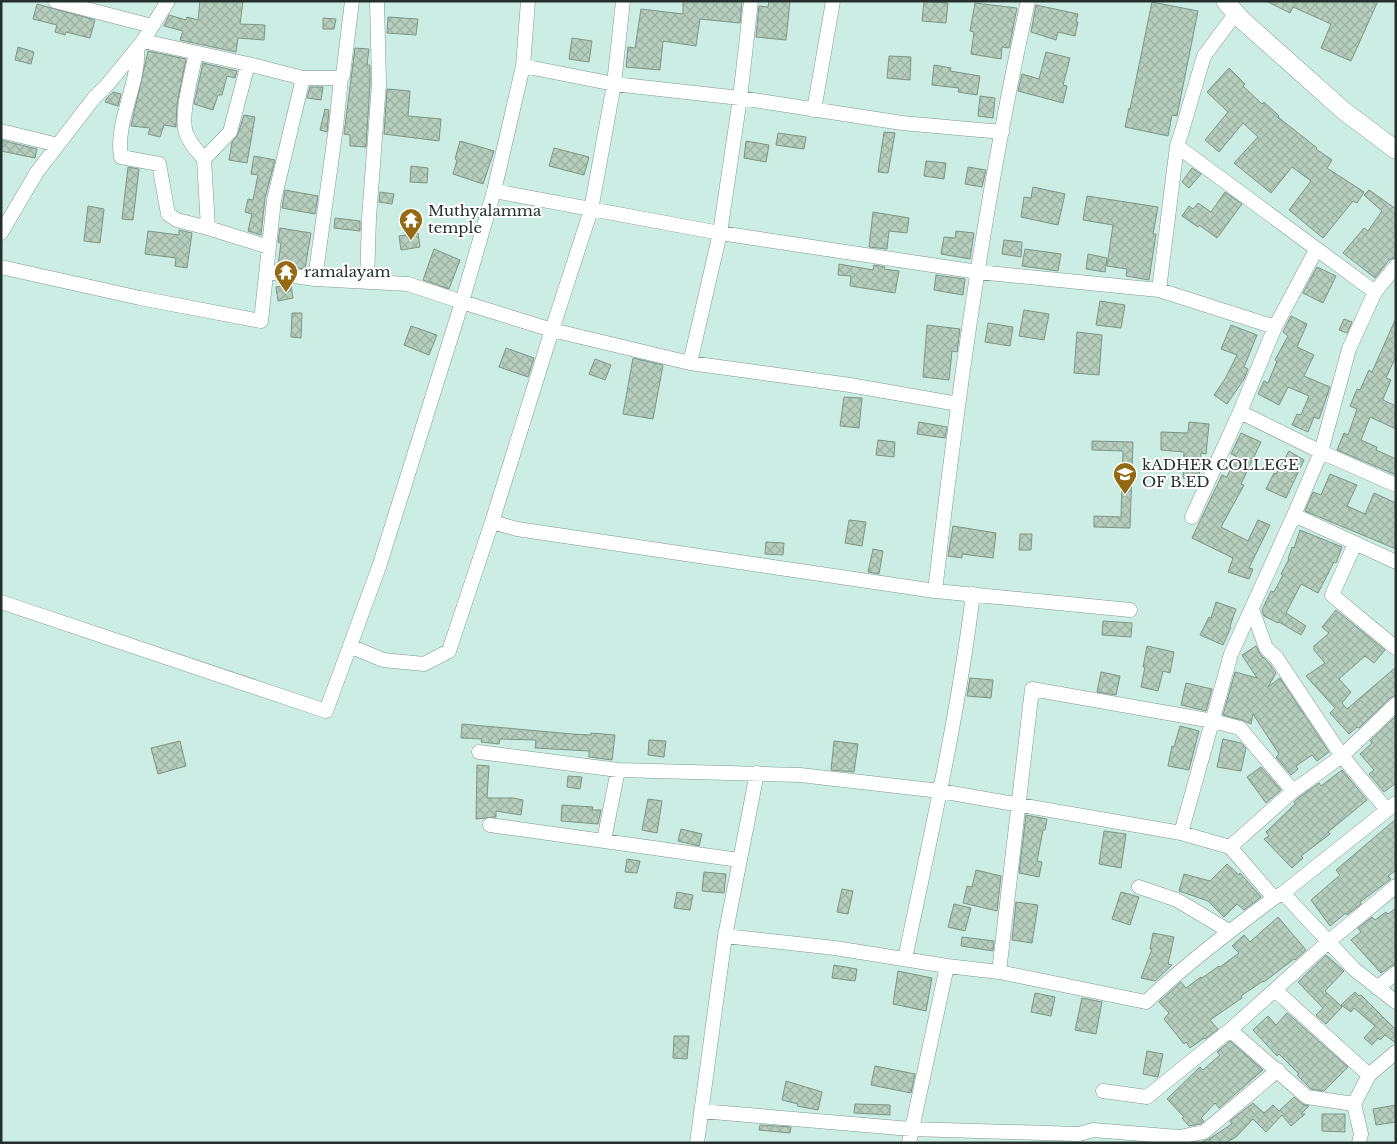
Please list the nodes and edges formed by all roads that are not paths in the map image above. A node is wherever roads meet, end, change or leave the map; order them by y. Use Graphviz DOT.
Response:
graph roads {
  1 [pos="55,1"];
  2 [pos="168,1"];
  3 [pos="352,1"];
  4 [pos="377,1"];
  5 [pos="528,1"];
  6 [pos="623,1"];
  7 [pos="750,1"];
  8 [pos="833,1"];
  9 [pos="1028,1"];
  10 [pos="1230,7"];
  11 [pos="152,26"];
  12 [pos="140,44"];
  13 [pos="196,53"];
  14 [pos="248,64"];
  15 [pos="523,66"];
  16 [pos="303,78"];
  17 [pos="341,78"];
  18 [pos="614,84"];
  19 [pos="740,98"];
  20 [pos="814,110"];
  21 [pos="1,131"];
  22 [pos="1002,132"];
  23 [pos="58,145"];
  24 [pos="1177,146"];
  25 [pos="1396,150"];
  26 [pos="204,158"];
  27 [pos="494,191"];
  28 [pos="591,210"];
  29 [pos="7,214"];
  30 [pos="208,228"];
  31 [pos="1,233"];
  32 [pos="720,233"];
  33 [pos="269,247"];
  34 [pos="1316,250"];
  35 [pos="1396,266"];
  36 [pos="1,267"];
  37 [pos="267,272"];
  38 [pos="978,272"];
  39 [pos="315,279"];
  40 [pos="367,281"];
  41 [pos="1159,290"];
  42 [pos="1375,292"];
  43 [pos="462,302"];
  44 [pos="1275,326"];
  45 [pos="552,330"];
  46 [pos="690,363"];
  47 [pos="958,404"];
  48 [pos="1240,412"];
  49 [pos="1321,452"];
  50 [pos="1396,485"];
  51 [pos="1294,515"];
  52 [pos="1192,517"];
  53 [pos="492,522"];
  54 [pos="1355,544"];
  55 [pos="1396,562"];
  56 [pos="936,590"];
  57 [pos="973,594"];
  58 [pos="1,602"];
  59 [pos="1252,609"];
  60 [pos="1130,610"];
  61 [pos="350,646"];
  62 [pos="1396,648"];
  63 [pos="1396,704"];
  64 [pos="1213,721"];
  65 [pos="479,752"];
  66 [pos="1342,756"];
  67 [pos="618,770"];
  68 [pos="757,773"];
  69 [pos="940,791"];
  70 [pos="1293,791"];
  71 [pos="1019,805"];
  72 [pos="1391,807"];
  73 [pos="490,825"];
  74 [pos="1181,833"];
  75 [pos="604,840"];
  76 [pos="1230,847"];
  77 [pos="739,860"];
  78 [pos="1396,886"];
  79 [pos="1139,888"];
  80 [pos="1279,895"];
  81 [pos="1229,931"];
  82 [pos="725,936"];
  83 [pos="1328,942"];
  84 [pos="905,959"];
  85 [pos="947,966"];
  86 [pos="998,972"];
  87 [pos="1396,973"];
  88 [pos="1377,988"];
  89 [pos="1275,990"];
  90 [pos="1396,1002"];
  91 [pos="1230,1030"];
  92 [pos="1396,1052"];
  93 [pos="1278,1070"];
  94 [pos="1369,1076"];
  95 [pos="1103,1091"];
  96 [pos="1354,1104"];
  97 [pos="702,1111"];
  98 [pos="910,1136"];
  99 [pos="697,1143"];
  100 [pos="1359,1143"];
  1 -- 11 [label="street"];
  2 -- 11 [label="street"];
  3 -- 17 [label="street"];
  4 -- 40 [label="street"];
  5 -- 15 [label="street"];
  6 -- 18 [label="street"];
  7 -- 19 [label="street"];
  8 -- 20 [label="street"];
  9 -- 22 [label="street"];
  10 -- 24 [label="street"];
  10 -- 25 [label="main road"];
  11 -- 12 [label="street"];
  12 -- 13 [label="street"];
  12 -- 23 [label="street"];
  12 -- 30 [label="street"];
  13 -- 14 [label="street"];
  13 -- 26 [label="street"];
  14 -- 16 [label="street"];
  14 -- 26 [label="street"];
  15 -- 18 [label="street"];
  15 -- 27 [label="street"];
  16 -- 17 [label="street"];
  16 -- 33 [label="street"];
  17 -- 39 [label="street"];
  18 -- 19 [label="street"];
  18 -- 28 [label="street"];
  19 -- 20 [label="street"];
  19 -- 32 [label="street"];
  20 -- 22 [label="street"];
  21 -- 23 [label="street"];
  22 -- 38 [label="street"];
  23 -- 29 [label="street"];
  24 -- 34 [label="street"];
  24 -- 41 [label="street"];
  26 -- 30 [label="street"];
  27 -- 28 [label="street"];
  27 -- 43 [label="street"];
  28 -- 32 [label="street"];
  28 -- 45 [label="street"];
  29 -- 31 [label="street"];
  30 -- 33 [label="street"];
  32 -- 38 [label="street"];
  32 -- 46 [label="street"];
  33 -- 37 [label="street"];
  34 -- 42 [label="street"];
  34 -- 44 [label="street"];
  35 -- 42 [label="street"];
  36 -- 37 [label="street"];
  37 -- 39 [label="street"];
  38 -- 41 [label="street"];
  38 -- 47 [label="street"];
  39 -- 40 [label="street"];
  40 -- 43 [label="street"];
  41 -- 44 [label="street"];
  42 -- 49 [label="street"];
  43 -- 45 [label="street"];
  43 -- 61 [label="street"];
  44 -- 48 [label="street"];
  45 -- 46 [label="street"];
  45 -- 53 [label="street"];
  46 -- 47 [label="street"];
  47 -- 56 [label="street"];
  48 -- 49 [label="street"];
  48 -- 52 [label="street"];
  49 -- 50 [label="street"];
  49 -- 51 [label="street"];
  51 -- 54 [label="street"];
  51 -- 59 [label="street"];
  53 -- 56 [label="street"];
  53 -- 61 [label="street"];
  54 -- 55 [label="street"];
  54 -- 62 [label="street"];
  56 -- 57 [label="street"];
  57 -- 60 [label="street"];
  57 -- 69 [label="street"];
  58 -- 61 [label="street"];
  59 -- 64 [label="street"];
  59 -- 66 [label="street"];
  63 -- 66 [label="street"];
  64 -- 70 [label="street"];
  64 -- 71 [label="street"];
  64 -- 74 [label="street"];
  65 -- 67 [label="street"];
  66 -- 70 [label="street"];
  66 -- 72 [label="street"];
  67 -- 68 [label="street"];
  67 -- 75 [label="street"];
  68 -- 69 [label="street"];
  68 -- 77 [label="street"];
  69 -- 71 [label="street"];
  69 -- 84 [label="street"];
  70 -- 76 [label="street"];
  71 -- 74 [label="street"];
  71 -- 86 [label="street"];
  72 -- 80 [label="street"];
  73 -- 75 [label="street"];
  74 -- 76 [label="street"];
  75 -- 77 [label="street"];
  76 -- 80 [label="street"];
  77 -- 82 [label="street"];
  78 -- 83 [label="street"];
  79 -- 81 [label="street"];
  80 -- 81 [label="street"];
  80 -- 83 [label="street"];
  81 -- 86 [label="street"];
  82 -- 84 [label="street"];
  82 -- 97 [label="street"];
  83 -- 88 [label="street"];
  83 -- 89 [label="street"];
  84 -- 85 [label="street"];
  85 -- 86 [label="street"];
  85 -- 98 [label="street"];
  87 -- 88 [label="street"];
  88 -- 90 [label="street"];
  89 -- 91 [label="street"];
  89 -- 94 [label="street"];
  91 -- 93 [label="street"];
  91 -- 95 [label="street"];
  92 -- 94 [label="street"];
  93 -- 96 [label="street"];
  93 -- 98 [label="street"];
  94 -- 96 [label="street"];
  96 -- 100 [label="street"];
  97 -- 98 [label="street"];
  97 -- 99 [label="street"];
}
